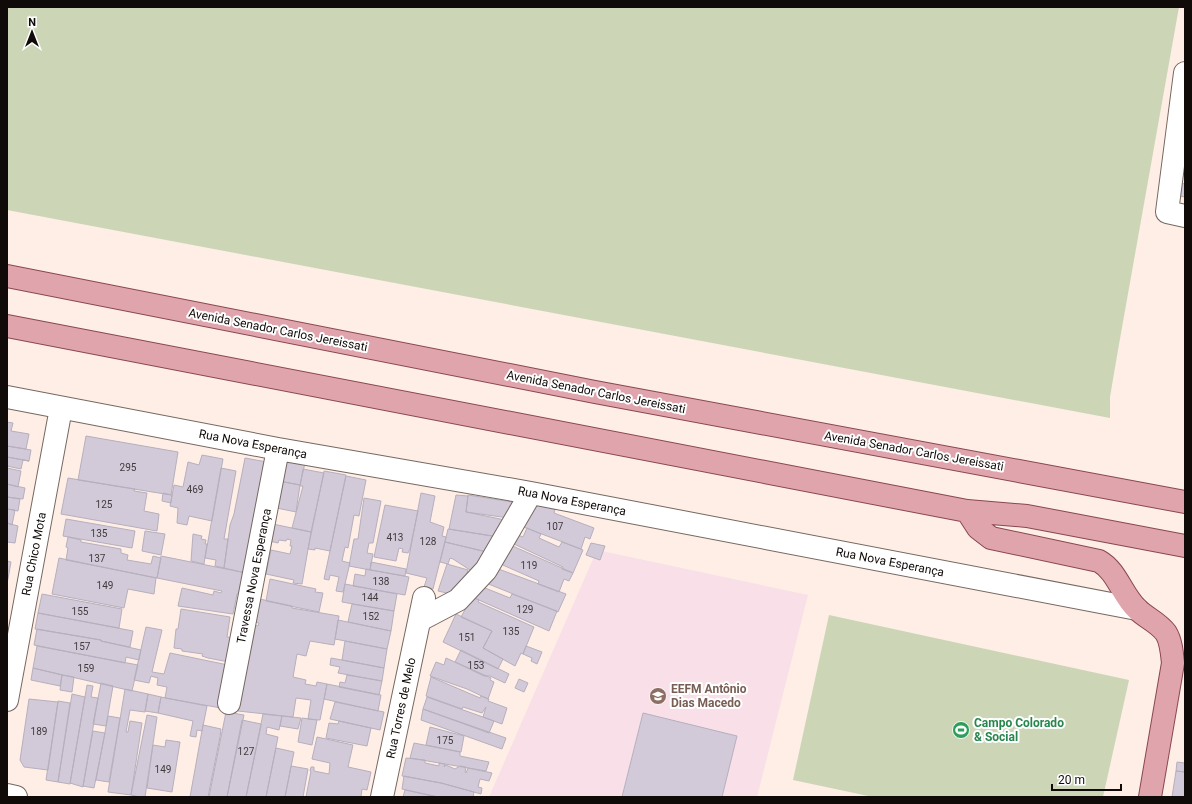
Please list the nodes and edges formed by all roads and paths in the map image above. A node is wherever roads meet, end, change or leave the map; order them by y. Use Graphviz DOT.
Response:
graph roads {
  1 [pos="1185,73"];
  2 [pos="1176,214"];
  3 [pos="7,276"];
  4 [pos="7,326"];
  5 [pos="7,397"];
  6 [pos="61,408"];
  7 [pos="278,449"];
  8 [pos="531,493"];
  9 [pos="1185,502"];
  10 [pos="967,511"];
  11 [pos="1185,546"];
  12 [pos="424,598"];
  13 [pos="1137,609"];
  14 [pos="420,620"];
  15 [pos="7,700"];
  16 [pos="229,703"];
  17 [pos="7,795"];
  18 [pos="16,797"];
  19 [pos="382,797"];
  20 [pos="1150,797"];
  1 -- 2 [label="street"];
  3 -- 9 [label="main road, Avenida Senador Carlos Jereissati"];
  4 -- 10 [label="main road"];
  5 -- 6 [label="street, Rua Nova Esperança"];
  6 -- 7 [label="street, Rua Nova Esperança"];
  6 -- 15 [label="street, Rua Chico Mota"];
  7 -- 8 [label="street, Rua Nova Esperança"];
  7 -- 16 [label="street, Travessa Nova Esperança"];
  8 -- 13 [label="street, Rua Nova Esperança"];
  8 -- 14 [label="street"];
  10 -- 11 [label="main road"];
  10 -- 13 [label="main road"];
  12 -- 14 [label="street, Rua Torres de Melo"];
  13 -- 20 [label="main road"];
  14 -- 19 [label="street, Rua Torres de Melo"];
  17 -- 18 [label="street"];
}
